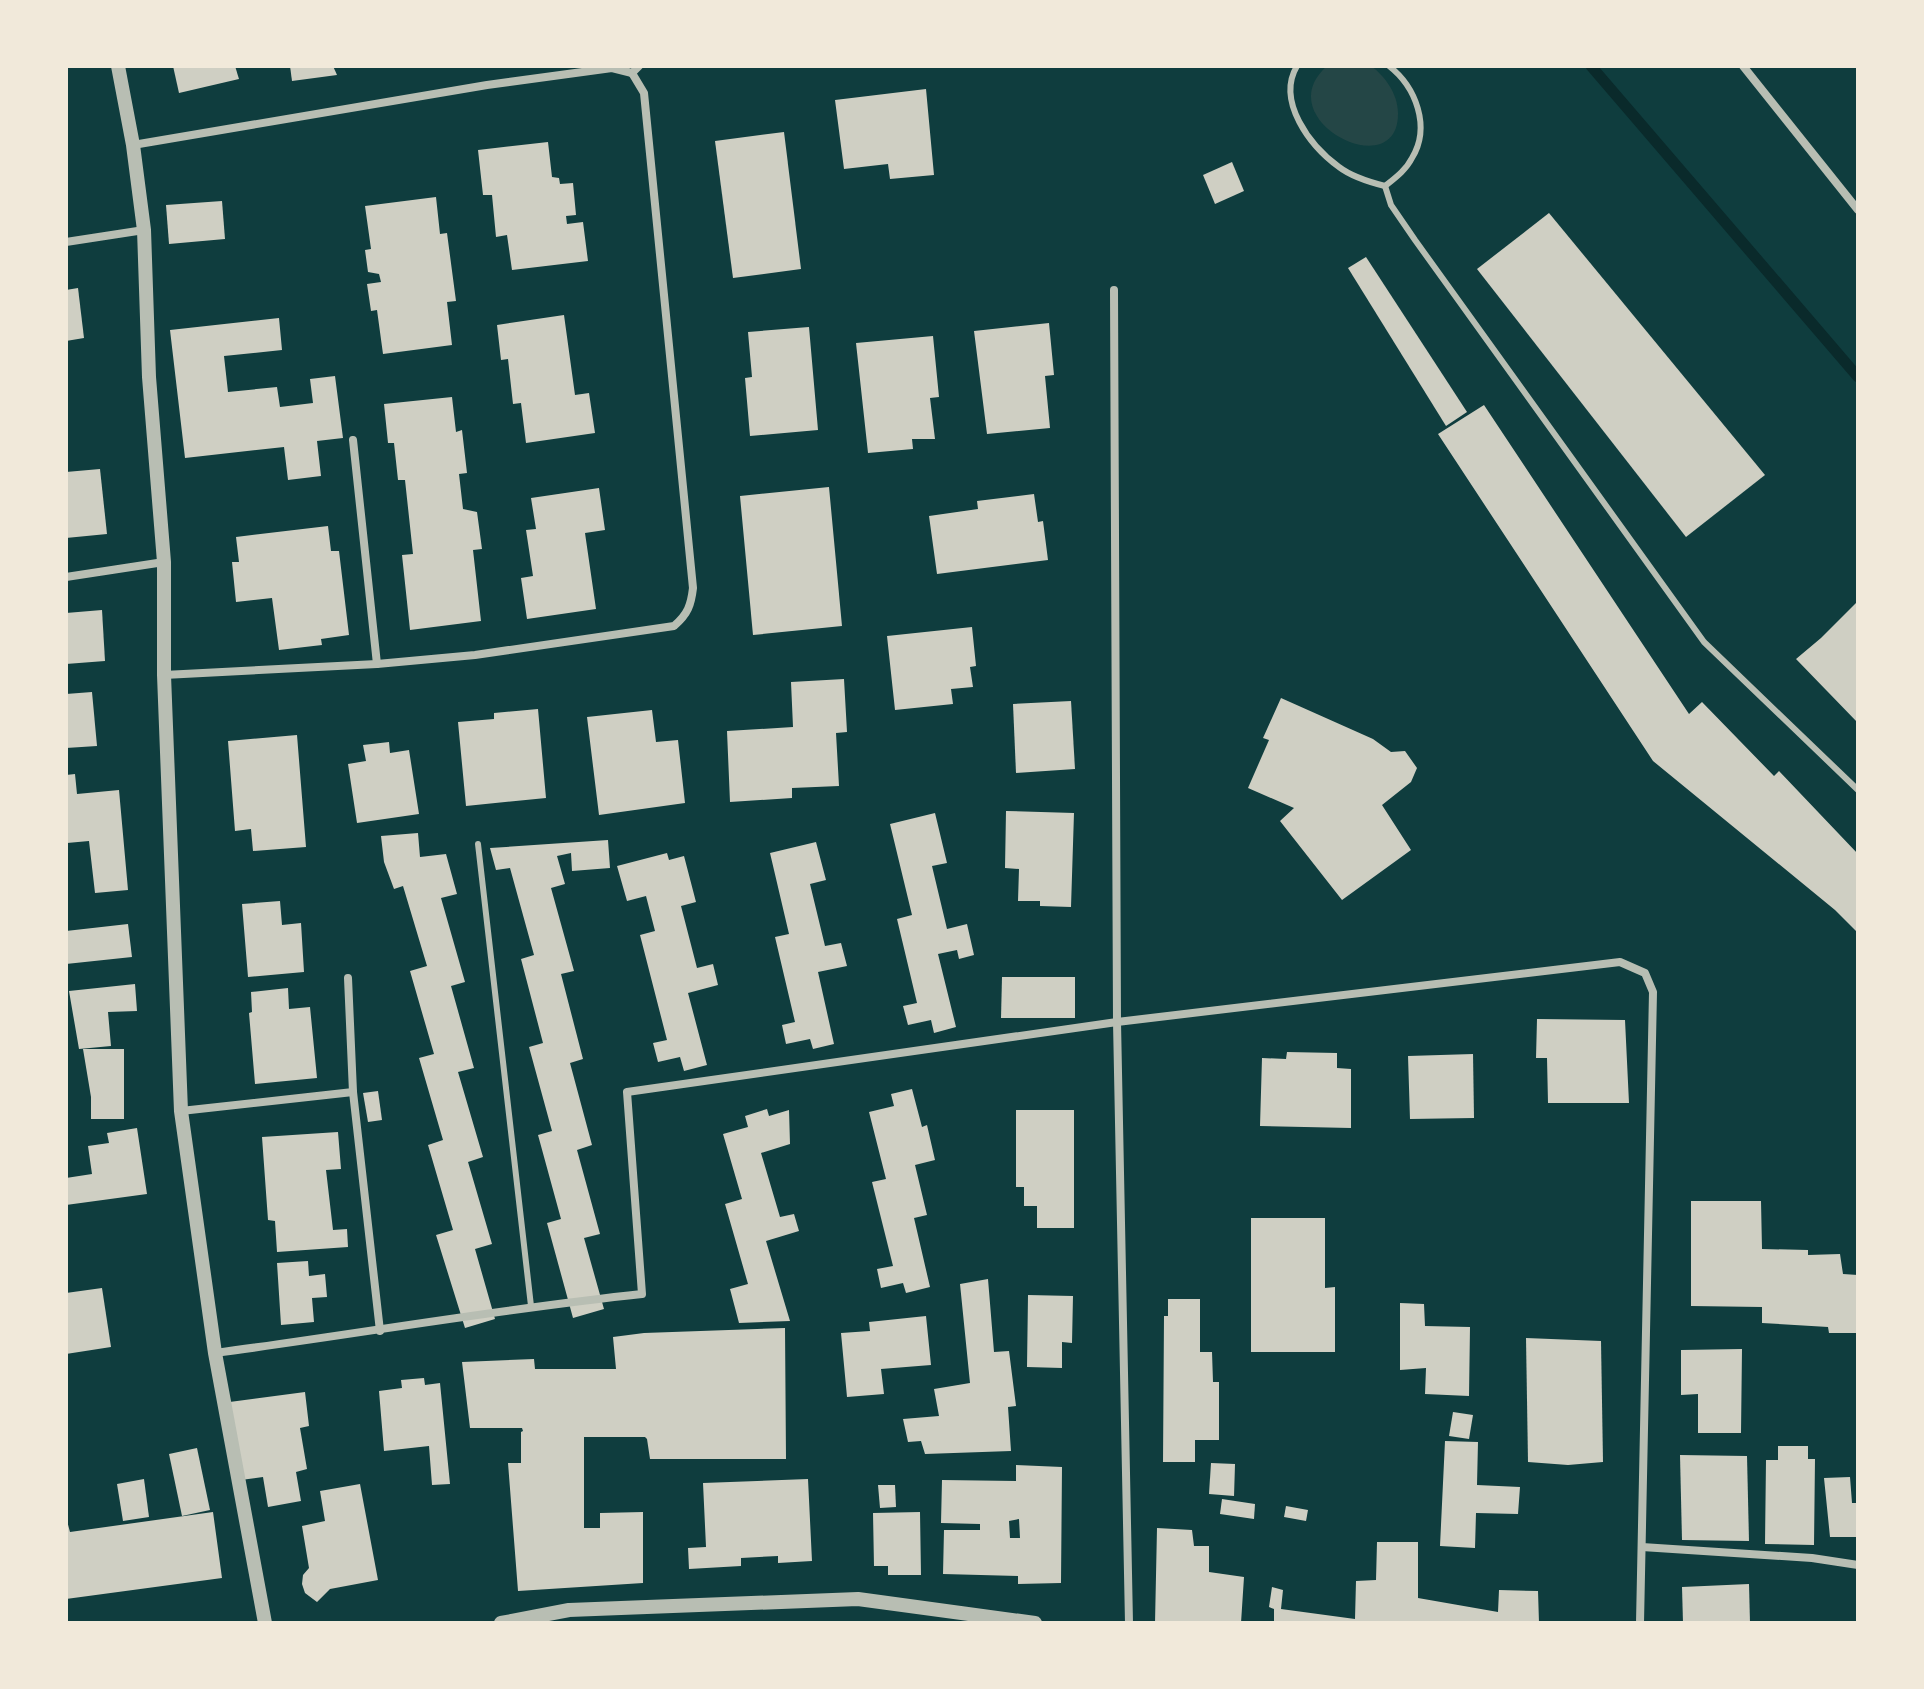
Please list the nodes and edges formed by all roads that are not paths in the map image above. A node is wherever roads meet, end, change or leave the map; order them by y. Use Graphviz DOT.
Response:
graph roads {
  1 [pos="118,66"];
  2 [pos="1297,66"];
  3 [pos="1389,66"];
  4 [pos="1743,66"];
  5 [pos="635,69"];
  6 [pos="133,145"];
  7 [pos="1385,186"];
  8 [pos="1858,210"];
  9 [pos="144,230"];
  10 [pos="66,242"];
  11 [pos="1114,290"];
  12 [pos="353,440"];
  13 [pos="164,562"];
  14 [pos="66,577"];
  15 [pos="377,664"];
  16 [pos="164,675"];
  17 [pos="1858,790"];
  18 [pos="478,844"];
  19 [pos="348,978"];
  20 [pos="1117,1022"];
  21 [pos="353,1092"];
  22 [pos="181,1111"];
  23 [pos="531,1306"];
  24 [pos="380,1331"];
  25 [pos="215,1353"];
  26 [pos="1642,1547"];
  27 [pos="1858,1565"];
  28 [pos="570,1616"];
  29 [pos="265,1623"];
  30 [pos="501,1623"];
  31 [pos="1035,1623"];
  32 [pos="1129,1623"];
  33 [pos="1640,1623"];
  1 -- 6 [label="street"];
  2 -- 7 [label="lane"];
  3 -- 7 [label="lane"];
  4 -- 8 [label="street"];
  5 -- 6 [label="street"];
  5 -- 15 [label="street"];
  6 -- 9 [label="street"];
  7 -- 17 [label="lane"];
  9 -- 10 [label="street"];
  9 -- 13 [label="street"];
  11 -- 20 [label="street"];
  12 -- 15 [label="street"];
  13 -- 14 [label="street"];
  13 -- 16 [label="street"];
  15 -- 16 [label="street"];
  16 -- 22 [label="street"];
  18 -- 23 [label="lane"];
  19 -- 21 [label="street"];
  20 -- 23 [label="street"];
  20 -- 26 [label="street"];
  20 -- 32 [label="street"];
  21 -- 22 [label="street"];
  21 -- 24 [label="street"];
  22 -- 25 [label="street"];
  23 -- 24 [label="street"];
  24 -- 25 [label="street"];
  25 -- 29 [label="street"];
  26 -- 27 [label="street"];
  26 -- 33 [label="street"];
  28 -- 30 [label="street"];
  28 -- 31 [label="street"];
}
